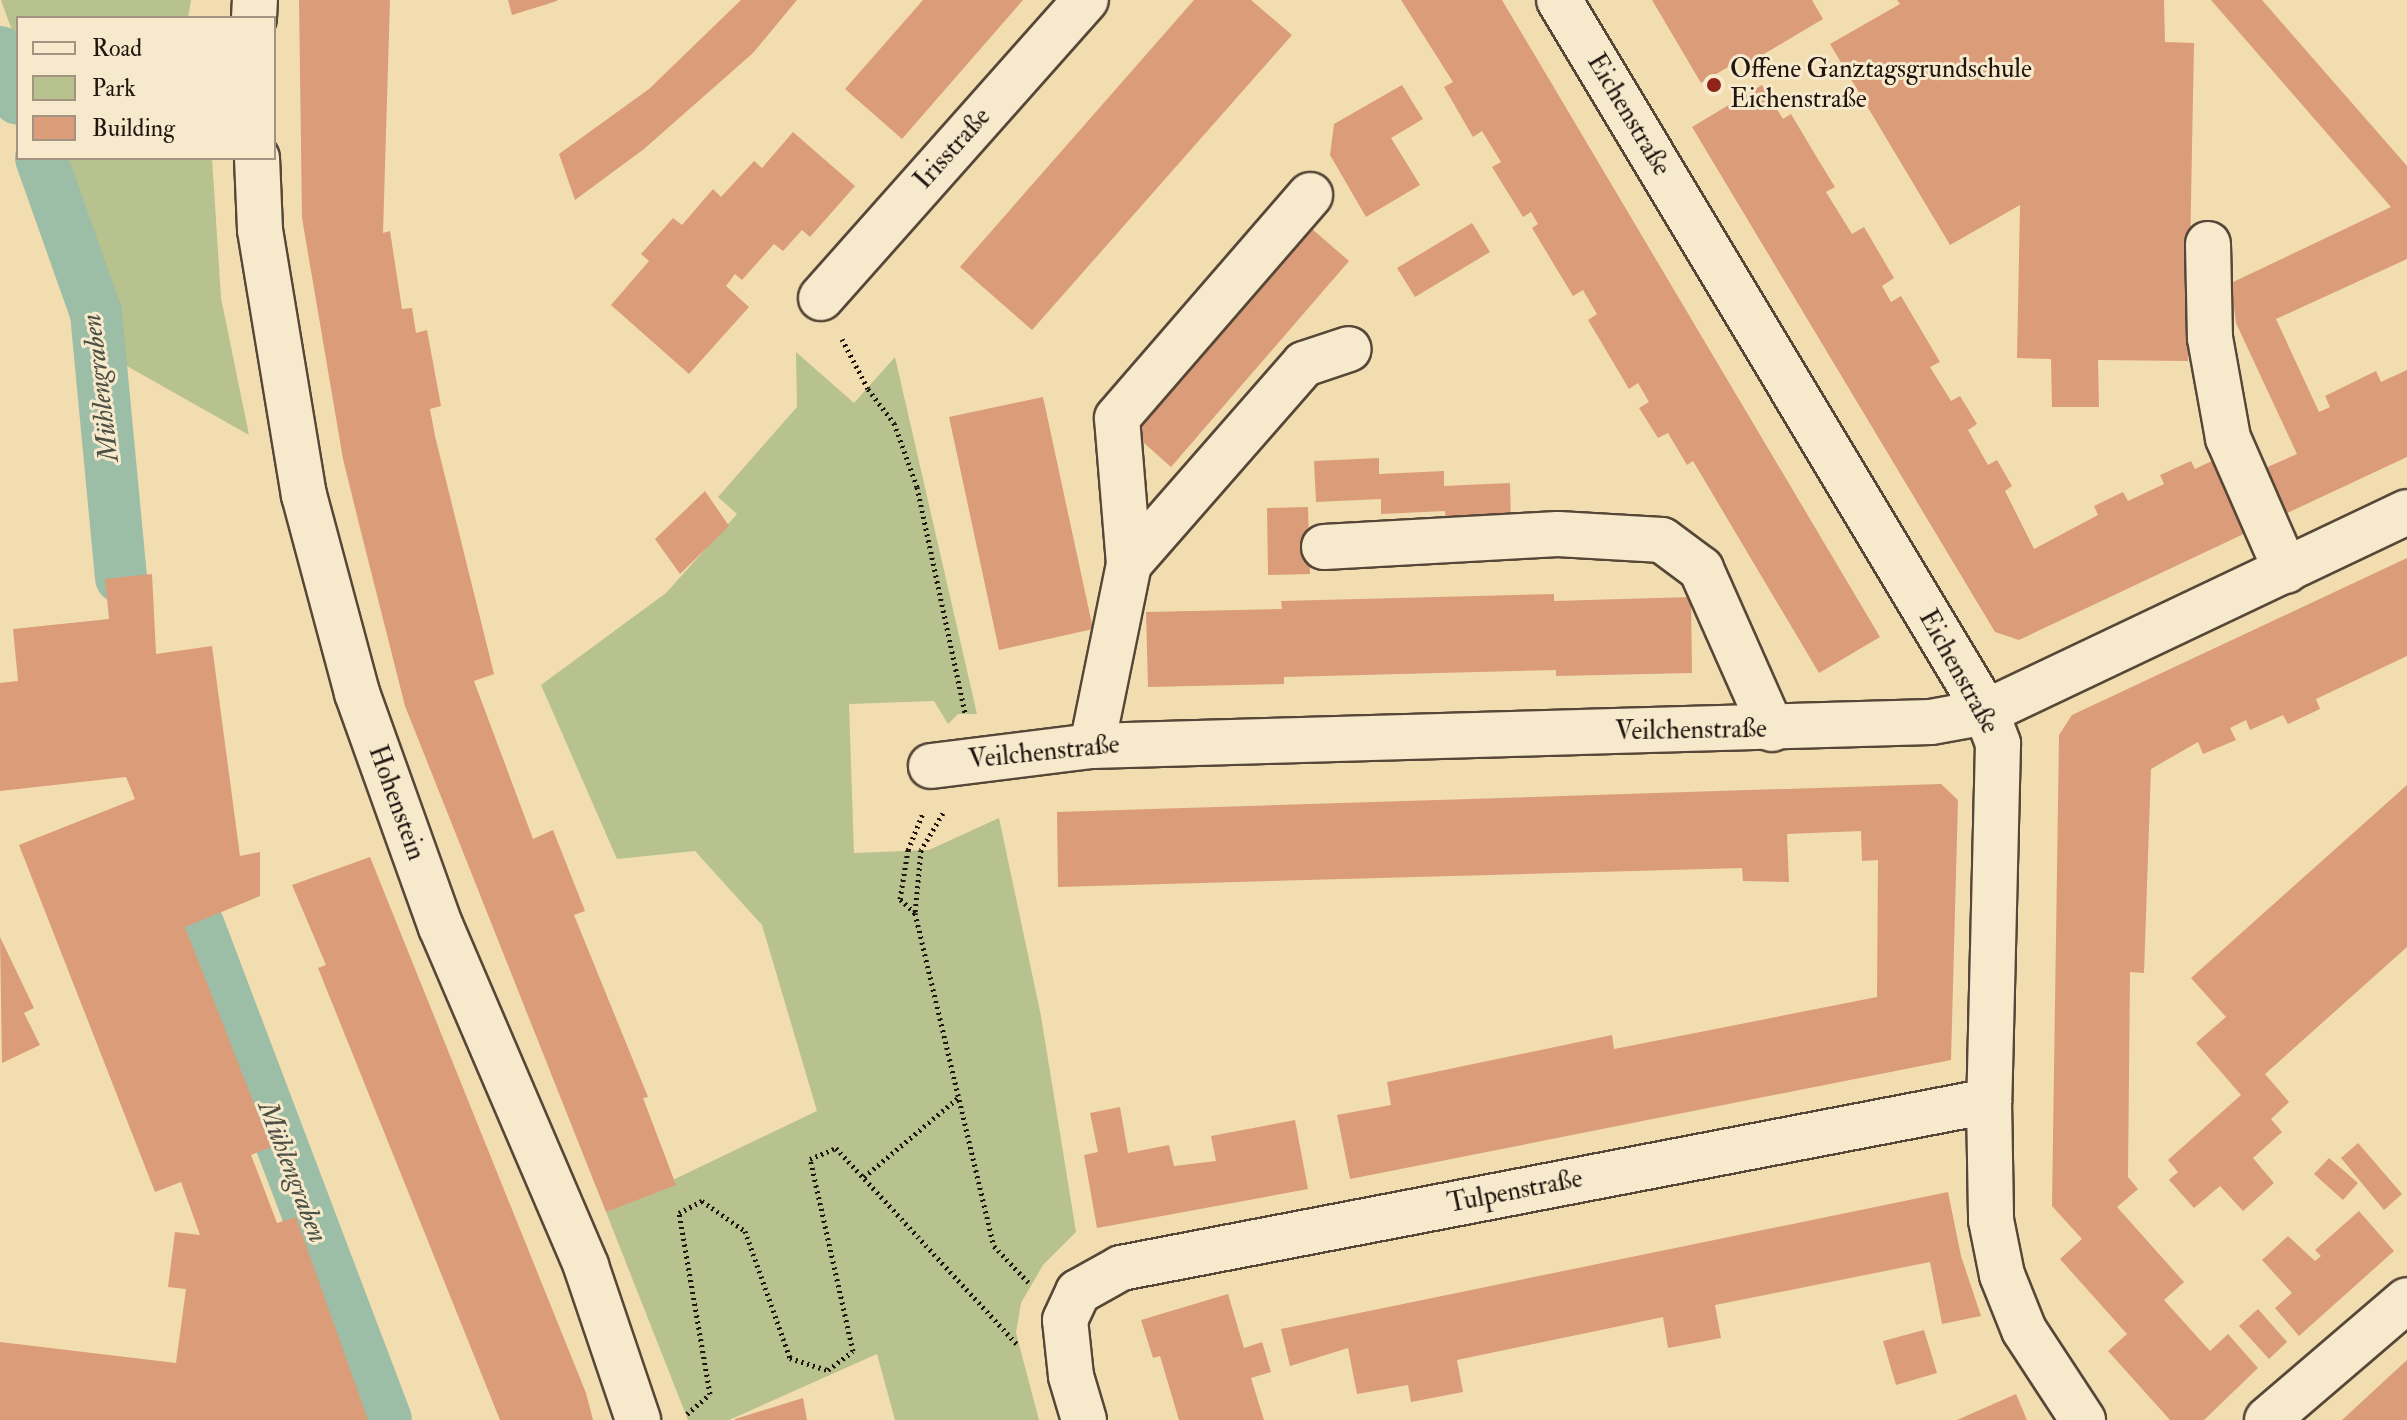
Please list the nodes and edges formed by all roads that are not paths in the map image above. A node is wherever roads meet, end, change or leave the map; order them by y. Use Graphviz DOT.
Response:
graph roads {
  1 [pos="1086,0"];
  2 [pos="1559,0"];
  3 [pos="257,160"];
  4 [pos="1310,195"];
  5 [pos="2208,244"];
  6 [pos="821,298"];
  7 [pos="1349,349"];
  8 [pos="2407,512"];
  9 [pos="1324,547"];
  10 [pos="1129,564"];
  11 [pos="2286,571"];
  12 [pos="1986,712"];
  13 [pos="1772,729"];
  14 [pos="1092,746"];
  15 [pos="931,766"];
  16 [pos="1989,1101"];
  17 [pos="2407,1300"];
  18 [pos="638,1420"];
  19 [pos="1084,1420"];
  20 [pos="2083,1420"];
  21 [pos="2267,1420"];
  1 -- 6 [label="street, Irisstraße"];
  2 -- 12 [label="street, Eichenstraße"];
  3 -- 18 [label="street, Hohenstein"];
  4 -- 10 [label="street"];
  5 -- 11 [label="street"];
  7 -- 10 [label="street"];
  8 -- 11 [label="street, Veilchenstraße"];
  9 -- 13 [label="street"];
  10 -- 14 [label="street"];
  11 -- 12 [label="street, Veilchenstraße"];
  12 -- 13 [label="street, Veilchenstraße"];
  12 -- 16 [label="street, Eichenstraße"];
  13 -- 14 [label="street, Veilchenstraße"];
  14 -- 15 [label="street, Veilchenstraße"];
  16 -- 19 [label="street, Tulpenstraße"];
  16 -- 20 [label="street, Eichenstraße"];
  17 -- 21 [label="street"];
}
